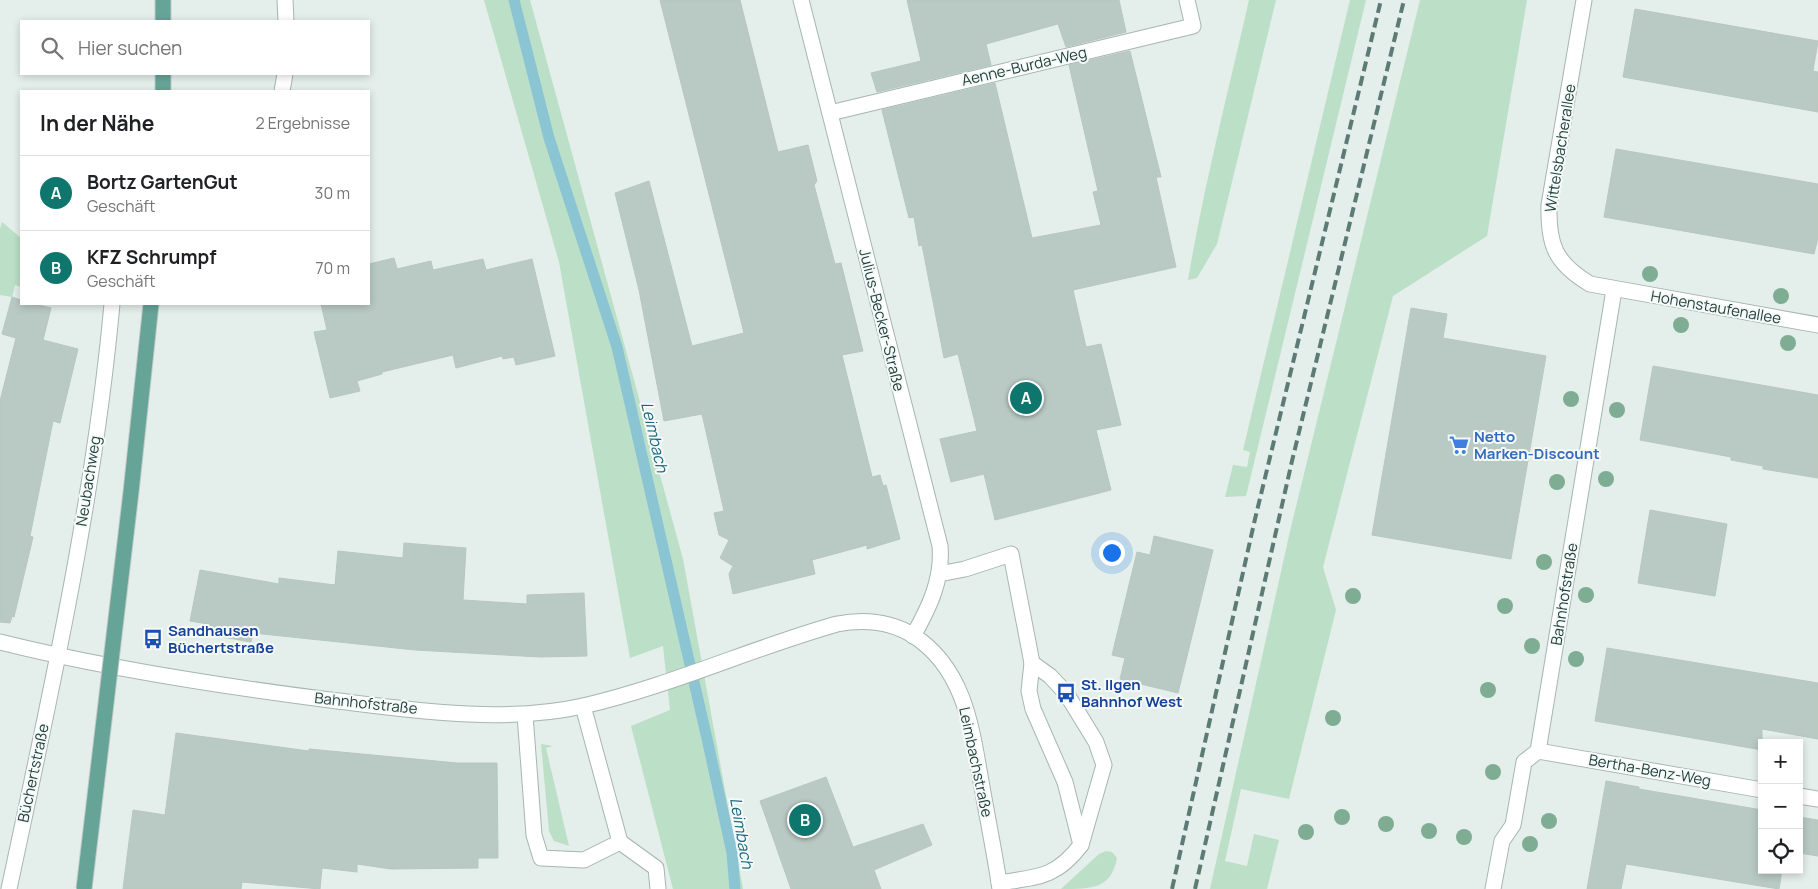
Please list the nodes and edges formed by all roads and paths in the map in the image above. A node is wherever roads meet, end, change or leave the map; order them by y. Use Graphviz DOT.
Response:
graph roads {
  1 [pos="163,0"];
  2 [pos="286,0"];
  3 [pos="800,0"];
  4 [pos="1187,0"];
  5 [pos="1584,0"];
  6 [pos="163,20"];
  7 [pos="286,20"];
  8 [pos="285,75"];
  9 [pos="282,90"];
  10 [pos="830,113"];
  11 [pos="1614,290"];
  12 [pos="112,305"];
  13 [pos="151,305"];
  14 [pos="1818,325"];
  15 [pos="938,574"];
  16 [pos="913,636"];
  17 [pos="0,642"];
  18 [pos="57,656"];
  19 [pos="729,660"];
  20 [pos="1032,663"];
  21 [pos="582,706"];
  22 [pos="525,715"];
  23 [pos="1538,751"];
  24 [pos="1758,789"];
  25 [pos="1803,797"];
  26 [pos="1818,799"];
  27 [pos="620,842"];
  28 [pos="1081,845"];
  29 [pos="999,886"];
  30 [pos="9,889"];
  31 [pos="84,889"];
  32 [pos="658,889"];
  33 [pos="1493,889"];
  1 -- 6 [label="main road"];
  2 -- 7 [label="street"];
  3 -- 10 [label="street, Julius-Becker-Straße"];
  4 -- 10 [label="street, Aenne-Burda-Weg"];
  5 -- 11 [label="street, Wittelsbacherallee"];
  8 -- 9 [label="street"];
  10 -- 15 [label="street, Julius-Becker-Straße"];
  11 -- 14 [label="street, Hohenstaufenallee"];
  11 -- 23 [label="street, Bahnhofstraße"];
  12 -- 18 [label="street, Neubachweg"];
  13 -- 31 [label="main road, bridge"];
  15 -- 16 [label="street, Julius-Becker-Straße"];
  15 -- 20 [label="street"];
  16 -- 19 [label="street, Leimbachstraße"];
  16 -- 29 [label="street, Leimbachstraße"];
  17 -- 18 [label="street, Bahnhofstraße"];
  18 -- 22 [label="street, Bahnhofstraße"];
  18 -- 30 [label="street, Büchertstraße"];
  19 -- 21 [label="street, Bahnhofstraße"];
  20 -- 28 [label="street"];
  20 -- 28 [label="street"];
  21 -- 22 [label="street, Bahnhofstraße"];
  21 -- 27 [label="street"];
  22 -- 27 [label="street"];
  23 -- 24 [label="street, Bertha-Benz-Weg"];
  23 -- 33 [label="street"];
  25 -- 26 [label="street"];
  27 -- 32 [label="street"];
  28 -- 29 [label="street"];
}
